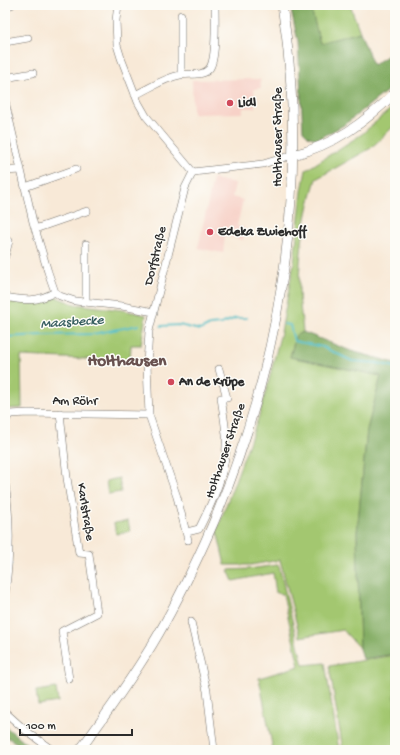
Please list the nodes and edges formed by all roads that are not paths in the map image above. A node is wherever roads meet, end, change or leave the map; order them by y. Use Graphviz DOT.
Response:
graph roads {
  1 [pos="11,5"];
  2 [pos="118,5"];
  3 [pos="215,5"];
  4 [pos="282,5"];
  5 [pos="5,6"];
  6 [pos="181,15"];
  7 [pos="28,38"];
  8 [pos="5,42"];
  9 [pos="33,73"];
  10 [pos="181,75"];
  11 [pos="5,78"];
  12 [pos="395,93"];
  13 [pos="135,95"];
  14 [pos="5,101"];
  15 [pos="293,154"];
  16 [pos="76,169"];
  17 [pos="20,170"];
  18 [pos="5,171"];
  19 [pos="194,172"];
  20 [pos="25,187"];
  21 [pos="87,211"];
  22 [pos="35,229"];
  23 [pos="9,241"];
  24 [pos="86,244"];
  25 [pos="5,256"];
  26 [pos="55,292"];
  27 [pos="5,297"];
  28 [pos="86,302"];
  29 [pos="154,312"];
  30 [pos="220,369"];
  31 [pos="60,413"];
  32 [pos="149,415"];
  33 [pos="5,422"];
  34 [pos="5,484"];
  35 [pos="5,593"];
  36 [pos="191,622"];
  37 [pos="69,679"];
  38 [pos="5,712"];
  39 [pos="52,750"];
  40 [pos="80,750"];
  41 [pos="214,750"];
  1 -- 5 [label="street"];
  2 -- 13 [label="street"];
  3 -- 10 [label="street"];
  4 -- 15 [label="street, Holthauser Straße"];
  6 -- 10 [label="street"];
  7 -- 8 [label="street"];
  9 -- 11 [label="street"];
  10 -- 13 [label="street"];
  12 -- 15 [label="street"];
  13 -- 19 [label="street"];
  14 -- 17 [label="street"];
  15 -- 19 [label="street"];
  15 -- 40 [label="street, Holthauser Straße"];
  16 -- 20 [label="street"];
  17 -- 18 [label="street"];
  17 -- 20 [label="street"];
  19 -- 29 [label="street, Dorfstraße"];
  20 -- 22 [label="street"];
  21 -- 22 [label="street"];
  22 -- 26 [label="street"];
  23 -- 25 [label="street"];
  24 -- 28 [label="street"];
  26 -- 27 [label="street"];
  26 -- 28 [label="street"];
  28 -- 29 [label="street"];
  29 -- 32 [label="street, Dorfstraße"];
  30 -- 32 [label="street, Dorfstraße"];
  31 -- 32 [label="street, Am Röhr"];
  31 -- 33 [label="street, Am Röhr"];
  31 -- 37 [label="street, Karlstraße"];
  34 -- 35 [label="street"];
  36 -- 41 [label="street"];
  38 -- 39 [label="street"];
}
